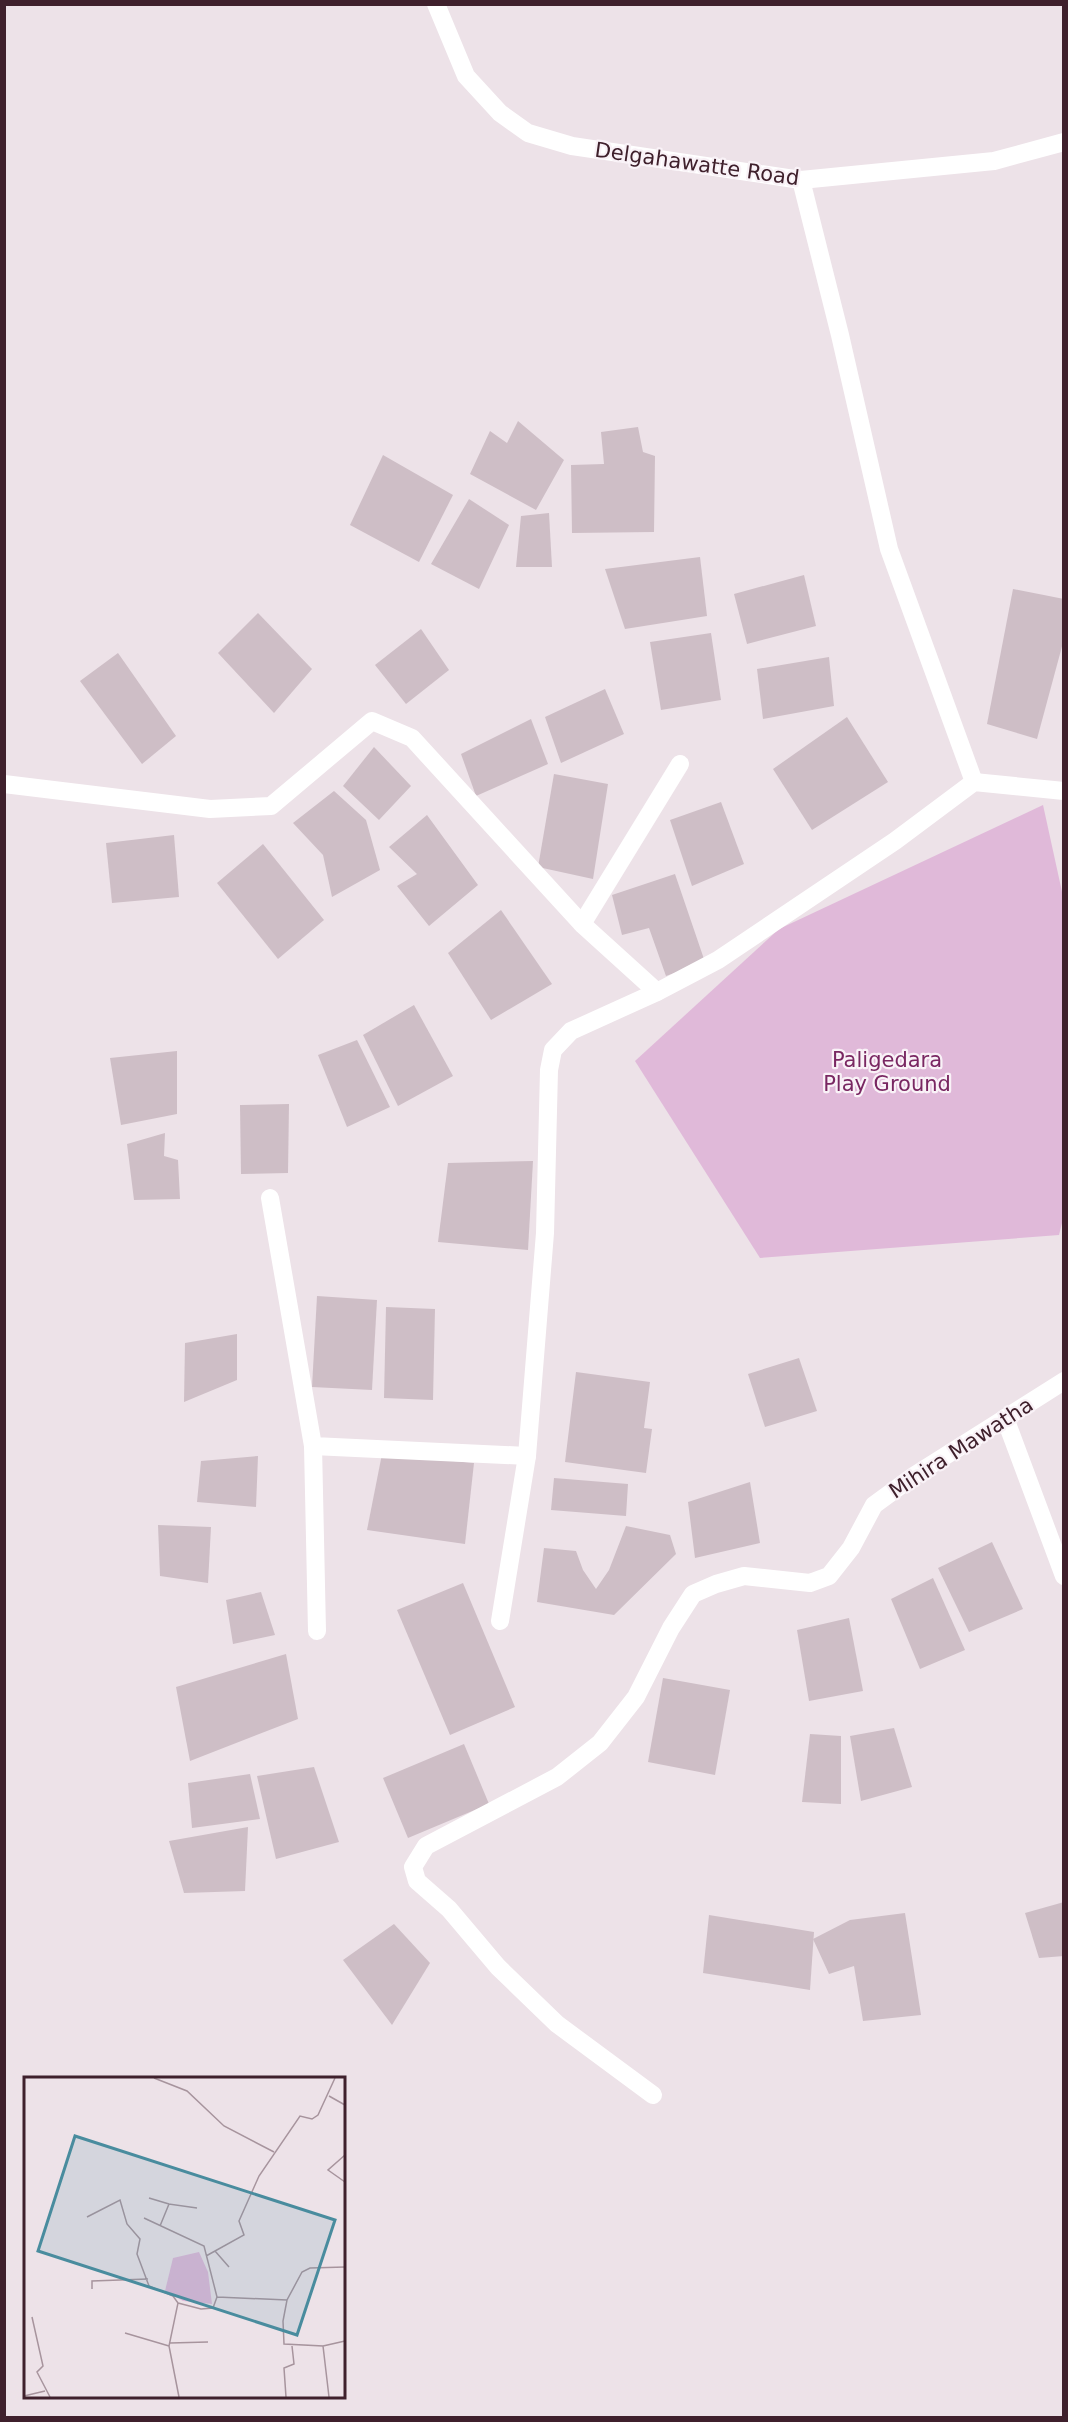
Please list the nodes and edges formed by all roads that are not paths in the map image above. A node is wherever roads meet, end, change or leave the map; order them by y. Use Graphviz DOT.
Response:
graph roads {
  1 [pos="436,4"];
  2 [pos="1064,142"];
  3 [pos="801,180"];
  4 [pos="680,764"];
  5 [pos="974,782"];
  6 [pos="4,784"];
  7 [pos="1064,791"];
  8 [pos="582,924"];
  9 [pos="657,992"];
  10 [pos="270,1198"];
  11 [pos="1064,1381"];
  12 [pos="1005,1418"];
  13 [pos="313,1446"];
  14 [pos="527,1456"];
  15 [pos="1064,1576"];
  16 [pos="501,1621"];
  17 [pos="316,1631"];
  18 [pos="653,2095"];
  1 -- 3 [label="street, Delgahawatte Road"];
  2 -- 3 [label="street, Delgahawatte Road"];
  3 -- 5 [label="street"];
  4 -- 8 [label="street"];
  5 -- 7 [label="street"];
  5 -- 9 [label="street"];
  6 -- 8 [label="street"];
  8 -- 9 [label="street"];
  9 -- 14 [label="street"];
  10 -- 13 [label="street"];
  11 -- 12 [label="street, Mihira Mawatha"];
  12 -- 15 [label="street"];
  12 -- 18 [label="street, Mihira Mawatha"];
  13 -- 14 [label="street"];
  13 -- 17 [label="street"];
  14 -- 16 [label="street"];
}
